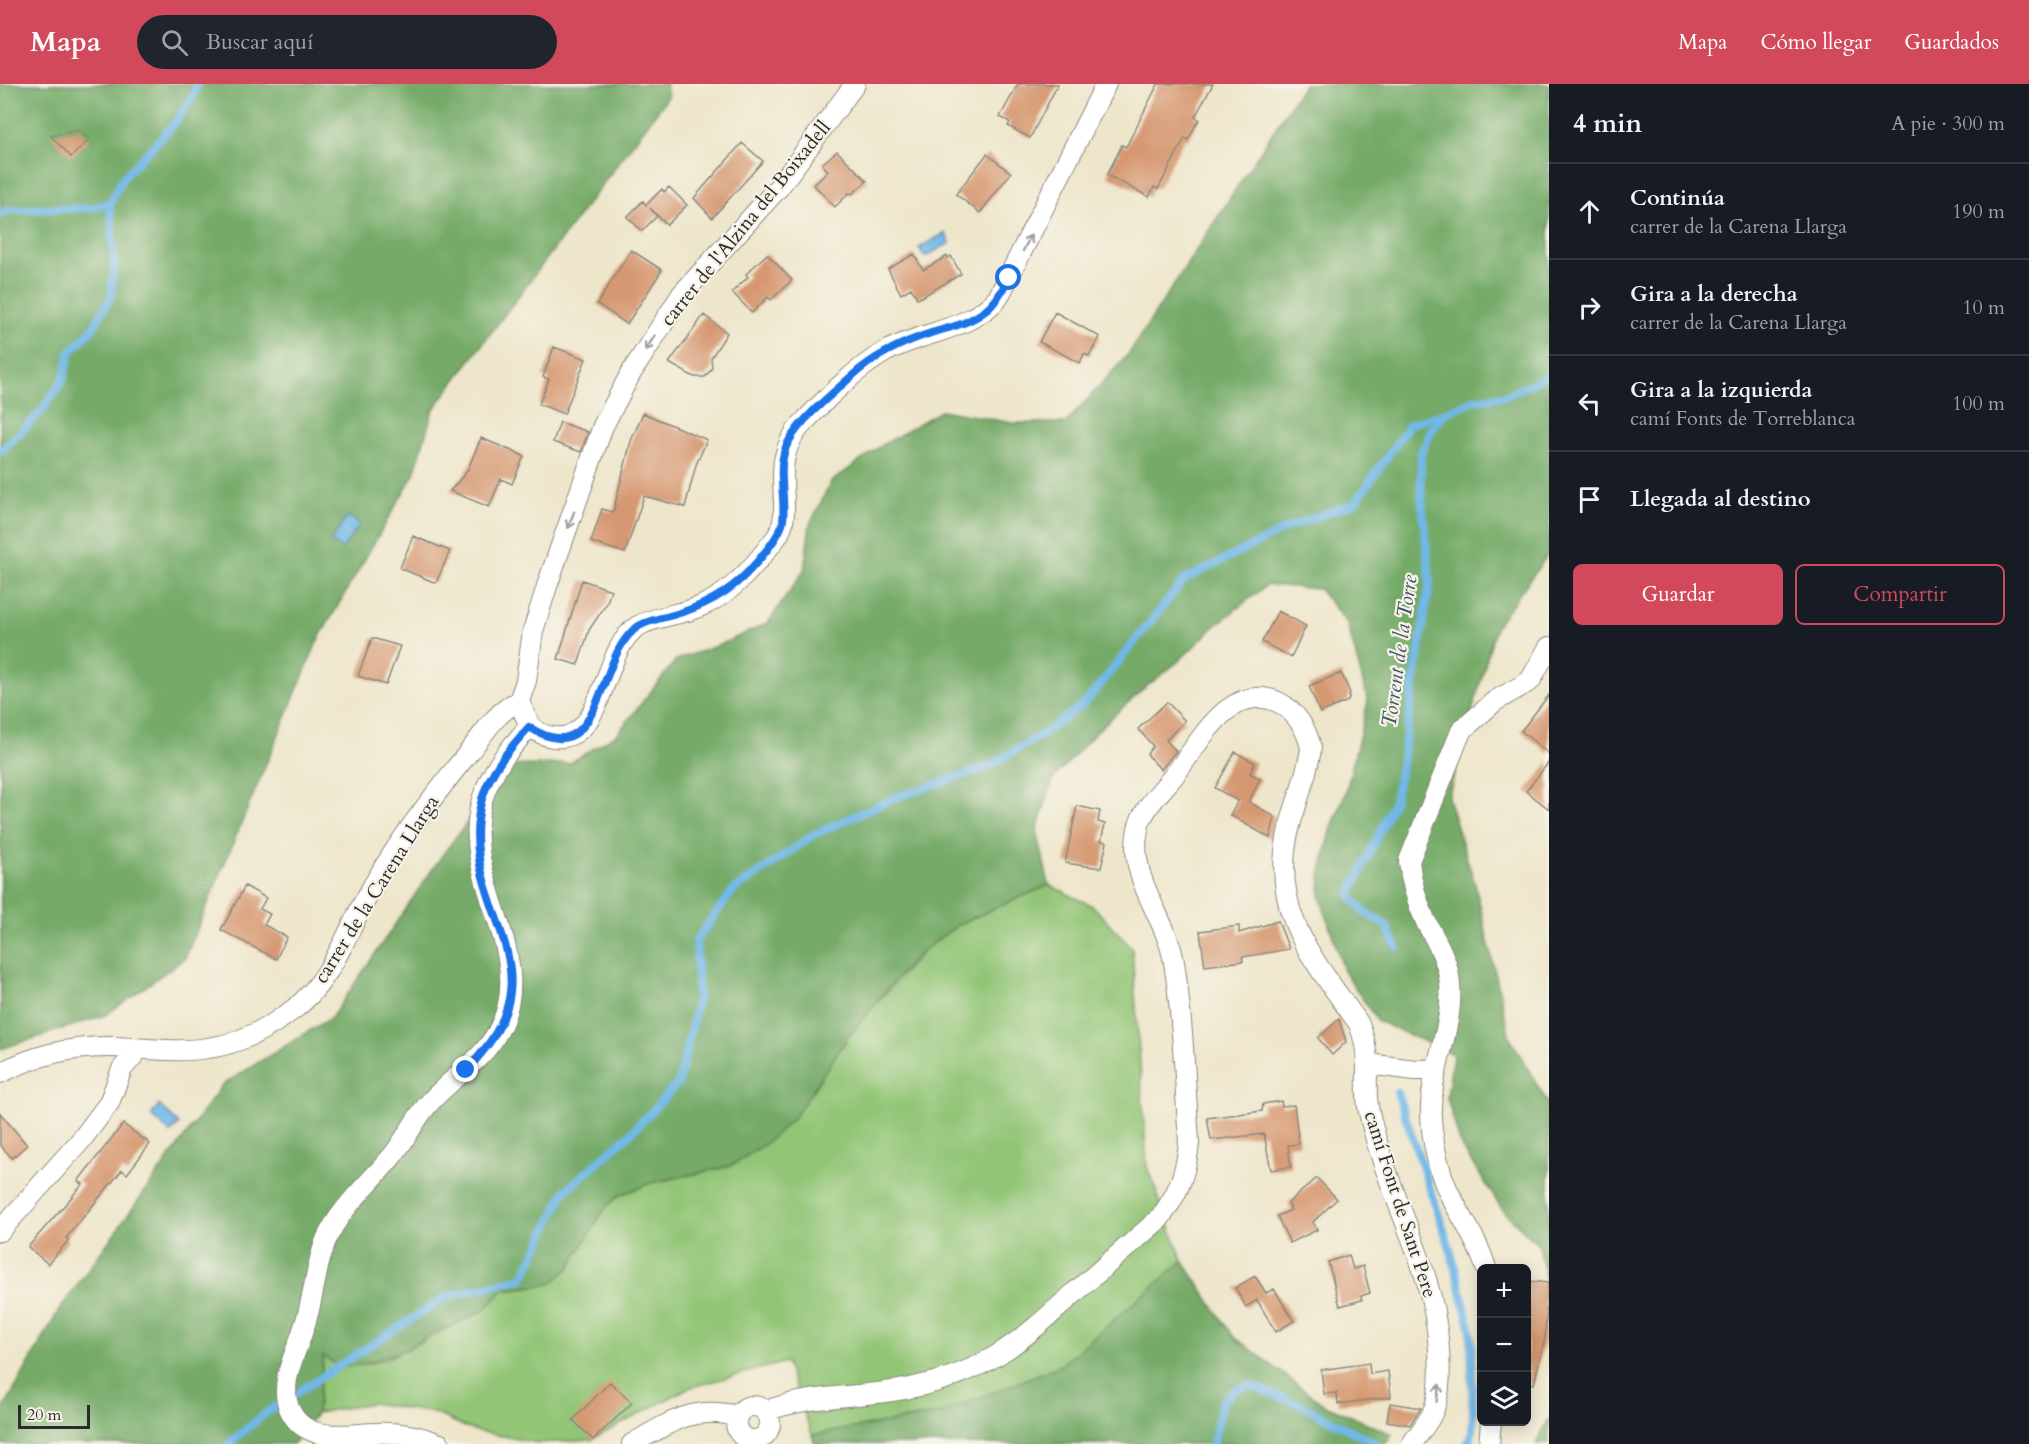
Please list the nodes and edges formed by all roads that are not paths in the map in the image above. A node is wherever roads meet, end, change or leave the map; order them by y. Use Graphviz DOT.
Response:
graph roads {
  1 [pos="855,84"];
  2 [pos="1106,84"];
  3 [pos="1549,647"];
  4 [pos="519,701"];
  5 [pos="529,727"];
  6 [pos="139,1049"];
  7 [pos="1368,1064"];
  8 [pos="1437,1069"];
  9 [pos="0,1073"];
  10 [pos="0,1231"];
  11 [pos="1484,1264"];
  12 [pos="766,1410"];
  13 [pos="1491,1426"];
  14 [pos="734,1431"];
  15 [pos="372,1438"];
  16 [pos="771,1438"];
  17 [pos="440,1444"];
  18 [pos="632,1444"];
  19 [pos="1412,1444"];
  20 [pos="1489,1444"];
  1 -- 4 [label="street, carrer de l'Alzina del Boixadell, one-way"];
  5 -- 2 [label="street, one-way"];
  3 -- 8 [label="street"];
  4 -- 5 [label="street"];
  4 -- 6 [label="street, carrer de la Carena Llarga"];
  5 -- 15 [label="street"];
  6 -- 9 [label="street, carrer de la Carena Llarga"];
  6 -- 10 [label="street"];
  7 -- 8 [label="street"];
  7 -- 12 [label="street, camí Font de Sant Pere"];
  19 -- 7 [label="street, camí Font de Sant Pere, one-way"];
  8 -- 11 [label="street"];
  12 -- 14 [label="street, camí Font de Sant Pere"];
  12 -- 16 [label="street"];
  13 -- 20 [label="street"];
  14 -- 16 [label="street"];
  14 -- 18 [label="street"];
  15 -- 17 [label="street"];
}
